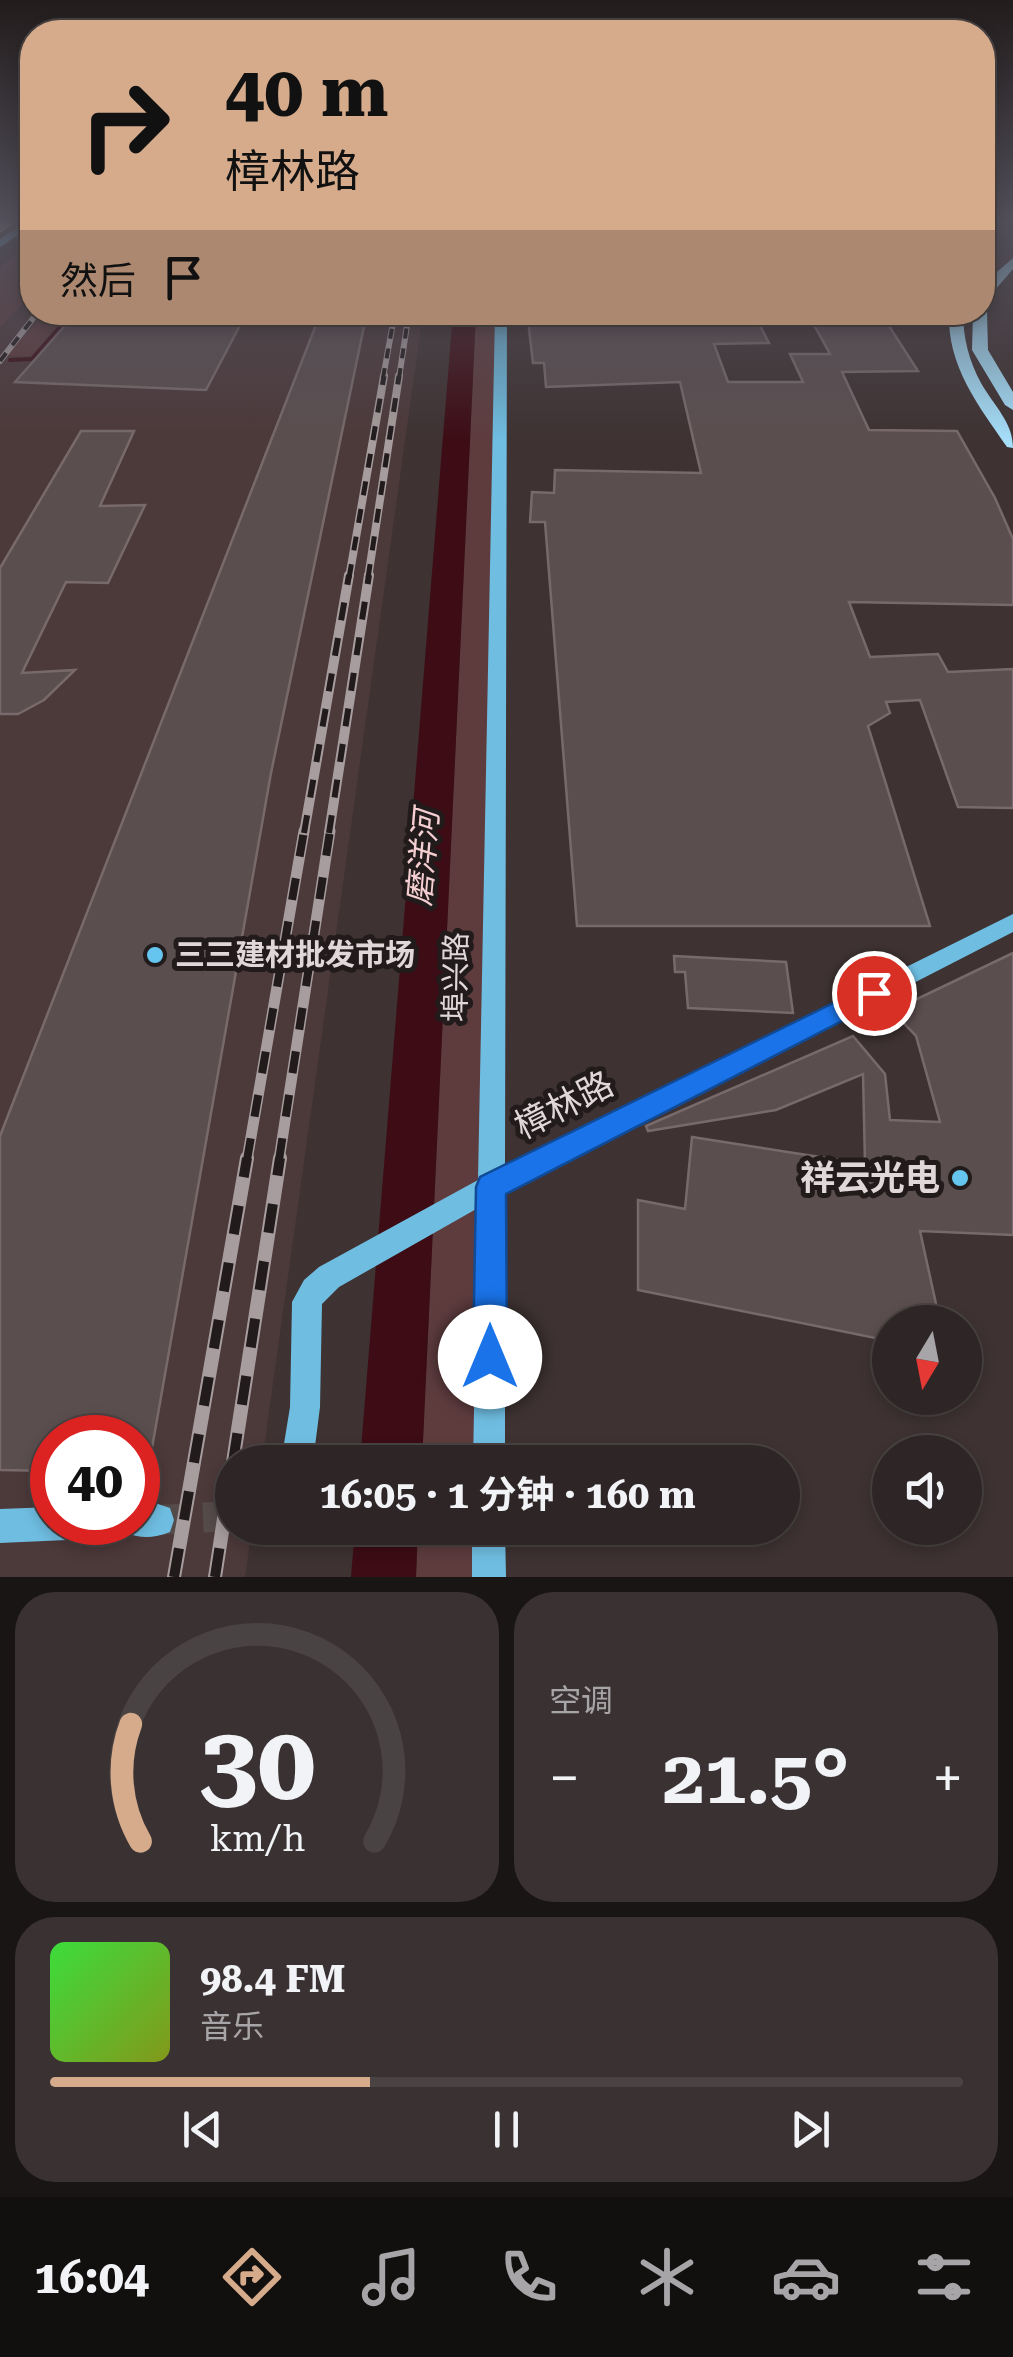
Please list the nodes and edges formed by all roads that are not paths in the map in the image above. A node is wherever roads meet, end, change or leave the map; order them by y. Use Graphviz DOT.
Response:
graph roads {
  1 [pos="502,325"];
  2 [pos="957,325"];
  3 [pos="980,325"];
  4 [pos="1013,404"];
  5 [pos="1013,443"];
  6 [pos="1013,922"];
  7 [pos="491,1187"];
  8 [pos="299,1445"];
  9 [pos="489,1445"];
  10 [pos="30,1525"];
  11 [pos="0,1526"];
  12 [pos="489,1545"];
  13 [pos="489,1577"];
  1 -- 7 [label="street, 埠兴路"];
  2 -- 5 [label="main road"];
  3 -- 4 [label="main road"];
  6 -- 7 [label="street, 樟林路"];
  7 -- 8 [label="street, 樟林路"];
  7 -- 9 [label="street, 埠兴路"];
  10 -- 11 [label="street"];
  12 -- 13 [label="street"];
}
